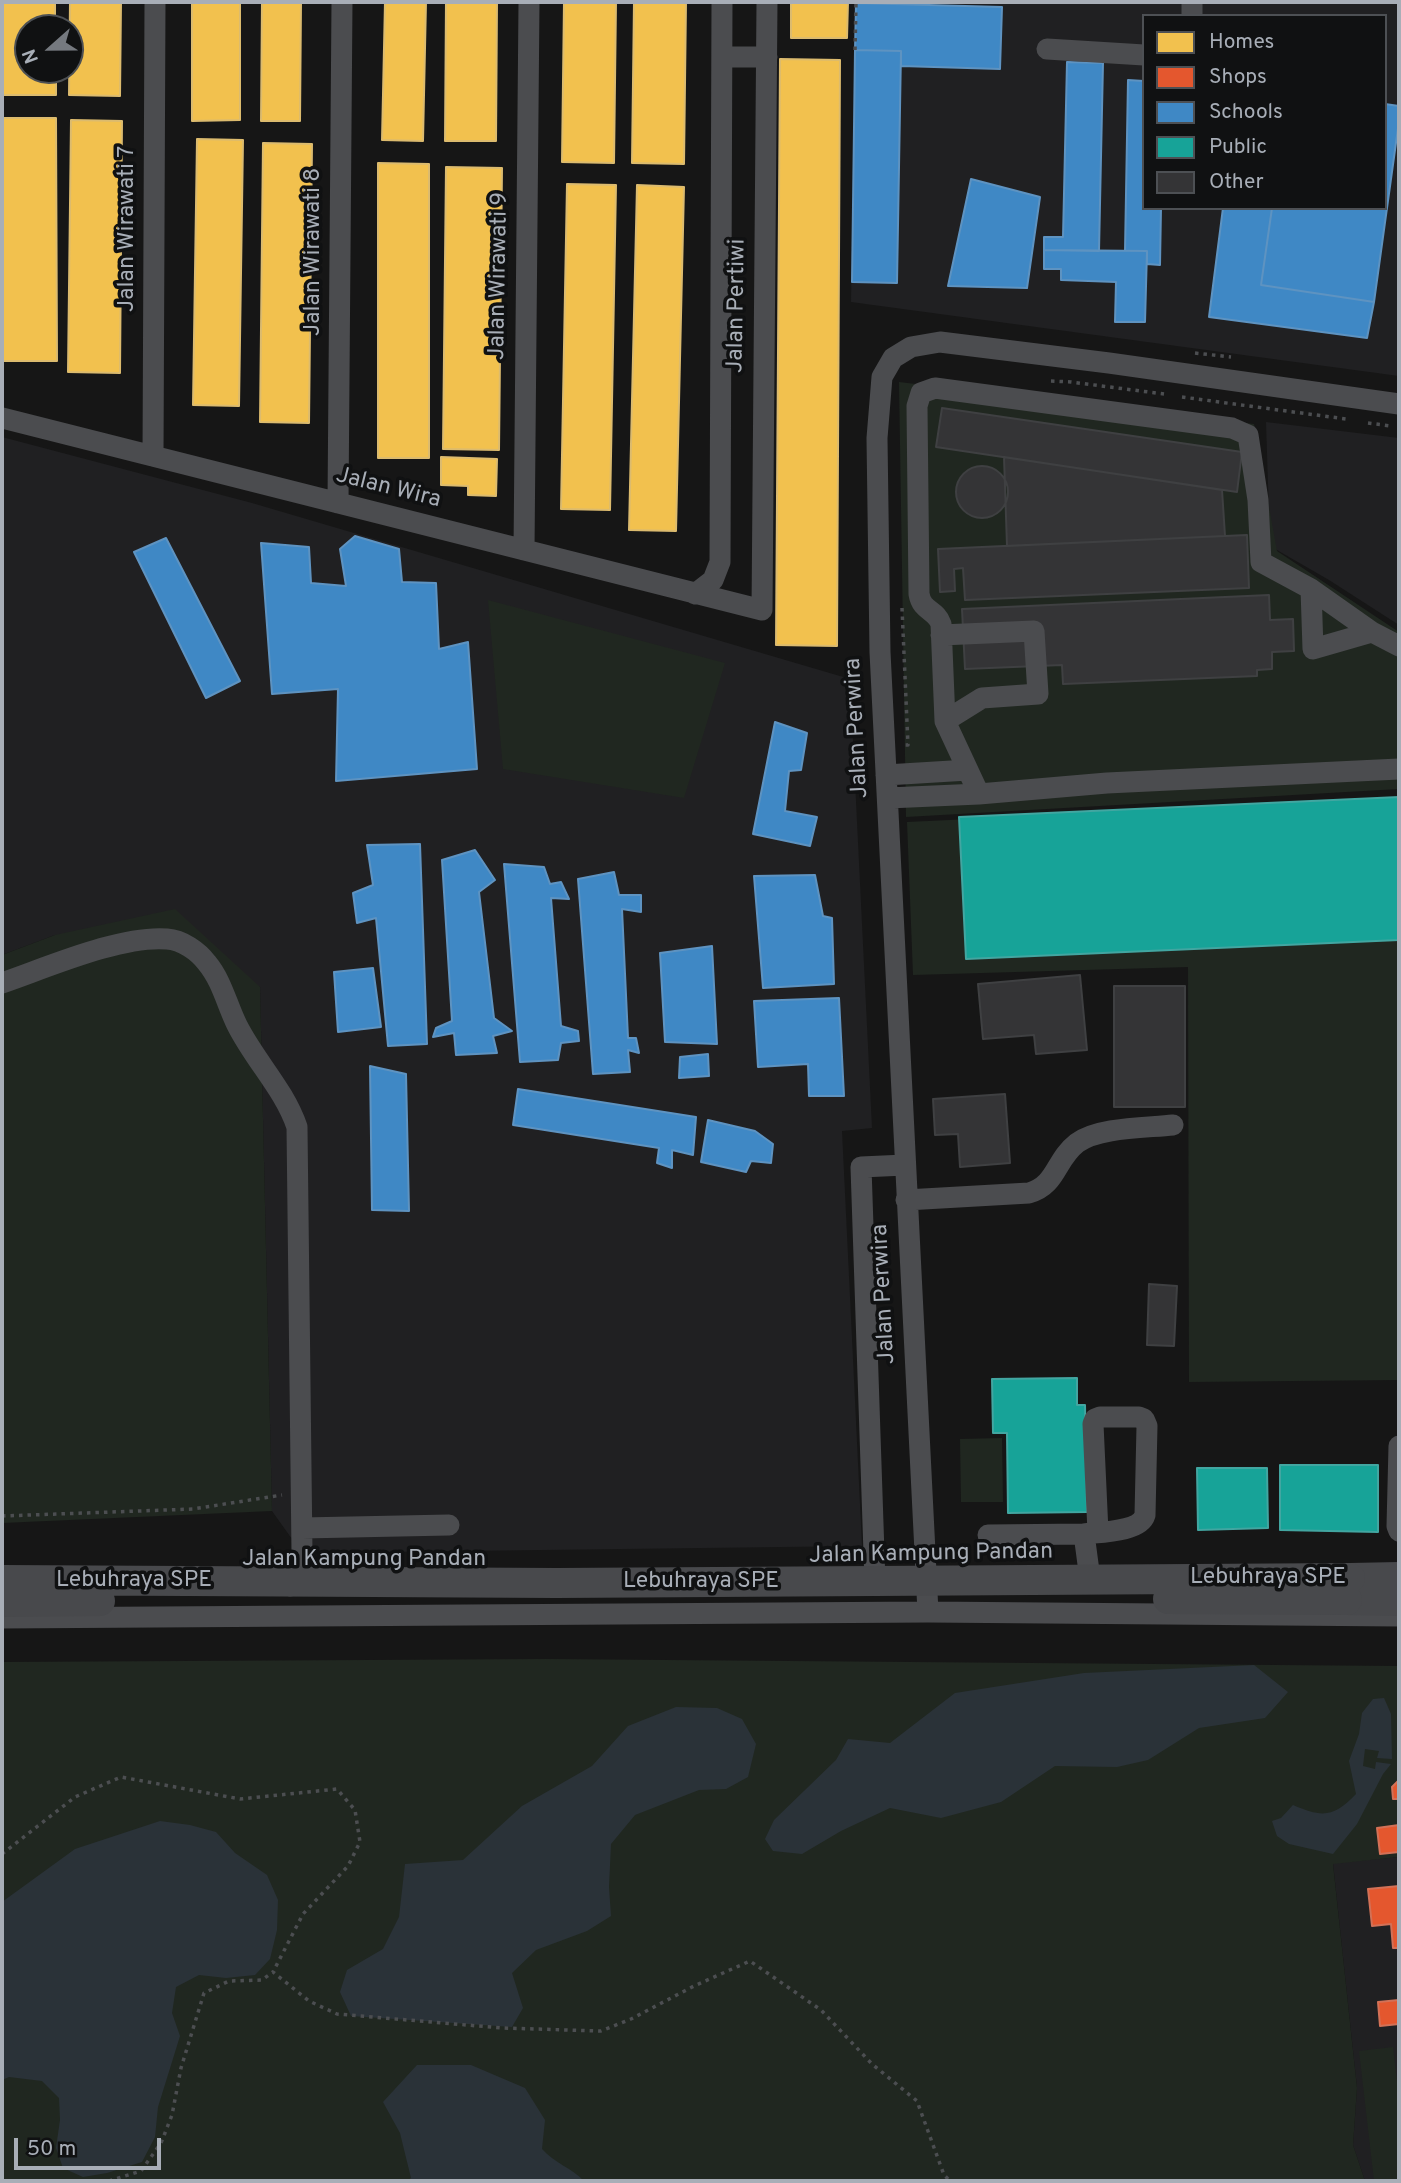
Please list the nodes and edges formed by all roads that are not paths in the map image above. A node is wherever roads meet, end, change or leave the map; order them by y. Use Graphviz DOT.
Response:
graph roads {
  1 [pos="155,2"];
  2 [pos="342,2"];
  3 [pos="529,2"];
  4 [pos="722,2"];
  5 [pos="767,2"];
  6 [pos="1047,49"];
  7 [pos="1142,55"];
  8 [pos="722,57"];
  9 [pos="767,57"];
  10 [pos="1399,404"];
  11 [pos="2,418"];
  12 [pos="153,456"];
  13 [pos="338,503"];
  14 [pos="523,550"];
  15 [pos="1311,589"];
  16 [pos="695,594"];
  17 [pos="762,610"];
  18 [pos="1372,632"];
  19 [pos="941,635"];
  20 [pos="1399,646"];
  21 [pos="943,680"];
  22 [pos="982,698"];
  23 [pos="945,721"];
  24 [pos="1399,769"];
  25 [pos="968,770"];
  26 [pos="886,775"];
  27 [pos="979,794"];
  28 [pos="888,798"];
  29 [pos="2,983"];
  30 [pos="1173,1125"];
  31 [pos="905,1165"];
  32 [pos="906,1200"];
  33 [pos="1399,1446"];
  34 [pos="449,1525"];
  35 [pos="302,1528"];
  36 [pos="1399,1531"];
  37 [pos="1091,1533"];
  38 [pos="988,1535"];
  39 [pos="1399,1577"];
  40 [pos="1090,1579"];
  41 [pos="2,1580"];
  42 [pos="875,1583"];
  43 [pos="928,1584"];
  44 [pos="290,1586"];
  45 [pos="2,1589"];
  46 [pos="1399,1601"];
  47 [pos="2,1602"];
  48 [pos="928,1612"];
  49 [pos="1399,1616"];
  50 [pos="2,1618"];
  1 -- 12 [label="street, Jalan Wirawati 7"];
  2 -- 13 [label="street, Jalan Wirawati 8"];
  3 -- 14 [label="street, Jalan Wirawati 9"];
  4 -- 8 [label="street, Jalan Pertiwi"];
  5 -- 9 [label="street, Jalan Pertiwi"];
  6 -- 7 [label="street"];
  8 -- 9 [label="street"];
  8 -- 16 [label="street, Jalan Pertiwi"];
  9 -- 17 [label="street, Jalan Pertiwi"];
  10 -- 26 [label="street, Jalan Perwira"];
  11 -- 12 [label="street, Jalan Wira"];
  12 -- 13 [label="street, Jalan Wira"];
  13 -- 14 [label="street, Jalan Wira"];
  14 -- 16 [label="street, Jalan Wira"];
  15 -- 18 [label="street"];
  15 -- 18 [label="street"];
  15 -- 19 [label="street"];
  16 -- 17 [label="street, Jalan Wira"];
  18 -- 20 [label="street"];
  19 -- 21 [label="street"];
  19 -- 22 [label="street"];
  21 -- 22 [label="street"];
  21 -- 23 [label="street"];
  22 -- 23 [label="street"];
  23 -- 25 [label="street"];
  24 -- 27 [label="street"];
  25 -- 26 [label="street"];
  25 -- 27 [label="street"];
  26 -- 28 [label="street, Jalan Perwira"];
  27 -- 28 [label="street"];
  28 -- 31 [label="street, Jalan Perwira"];
  29 -- 35 [label="street"];
  30 -- 32 [label="street"];
  31 -- 32 [label="street, Jalan Perwira"];
  31 -- 42 [label="street"];
  32 -- 43 [label="street, Jalan Perwira"];
  33 -- 36 [label="street"];
  34 -- 35 [label="street"];
  35 -- 44 [label="street"];
  37 -- 37 [label="street"];
  37 -- 38 [label="street"];
  37 -- 40 [label="street"];
  39 -- 40 [label="street, Jalan Kampung Pandan"];
  39 -- 41 [label="highway, Lebuhraya SPE, bridge"];
  40 -- 43 [label="street, Jalan Kampung Pandan"];
  42 -- 43 [label="street, Jalan Kampung Pandan"];
  42 -- 44 [label="street, Jalan Kampung Pandan"];
  43 -- 48 [label="street, Jalan Perwira"];
  44 -- 45 [label="street, Jalan Kampung Pandan"];
  46 -- 47 [label="highway, Lebuhraya SPE, bridge"];
  48 -- 49 [label="street"];
  48 -- 50 [label="street"];
}
